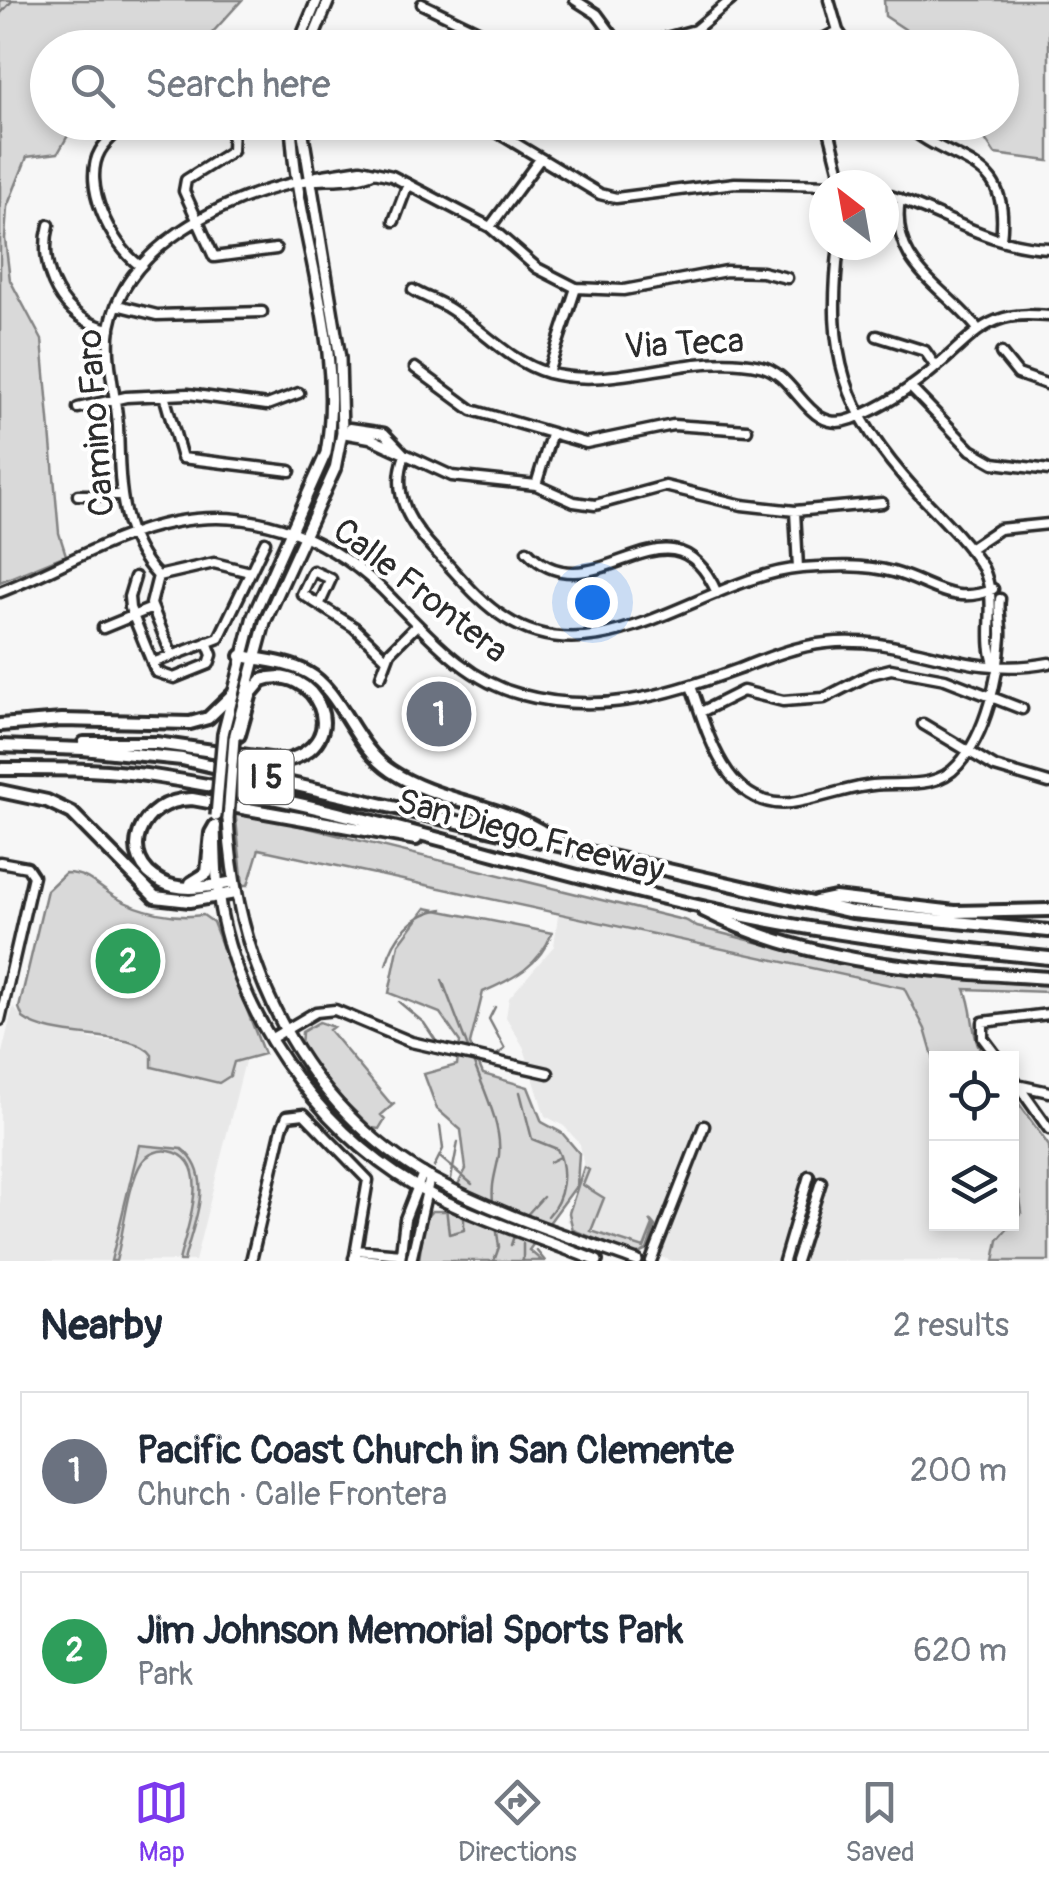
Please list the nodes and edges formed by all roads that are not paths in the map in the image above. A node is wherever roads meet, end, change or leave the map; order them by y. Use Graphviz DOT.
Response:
graph roads {
  1 [pos="317,0"];
  2 [pos="329,0"];
  3 [pos="575,0"];
  4 [pos="731,0"];
  5 [pos="829,0"];
  6 [pos="422,4"];
  7 [pos="304,30"];
  8 [pos="316,30"];
  9 [pos="475,30"];
  10 [pos="608,30"];
  11 [pos="695,30"];
  12 [pos="838,30"];
  13 [pos="109,140"];
  14 [pos="232,140"];
  15 [pos="295,140"];
  16 [pos="302,140"];
  17 [pos="510,140"];
  18 [pos="832,140"];
  19 [pos="923,140"];
  20 [pos="540,158"];
  21 [pos="839,170"];
  22 [pos="304,181"];
  23 [pos="408,184"];
  24 [pos="809,185"];
  25 [pos="900,199"];
  26 [pos="198,221"];
  27 [pos="394,221"];
  28 [pos="48,225"];
  29 [pos="490,227"];
  30 [pos="1000,239"];
  31 [pos="276,248"];
  32 [pos="1049,248"];
  33 [pos="837,260"];
  34 [pos="139,265"];
  35 [pos="788,278"];
  36 [pos="576,288"];
  37 [pos="413,290"];
  38 [pos="117,304"];
  39 [pos="262,312"];
  40 [pos="1049,316"];
  41 [pos="110,329"];
  42 [pos="978,329"];
  43 [pos="876,336"];
  44 [pos="1001,353"];
  45 [pos="936,367"];
  46 [pos="415,368"];
  47 [pos="548,373"];
  48 [pos="1049,384"];
  49 [pos="910,387"];
  50 [pos="299,393"];
  51 [pos="164,395"];
  52 [pos="116,398"];
  53 [pos="78,408"];
  54 [pos="858,416"];
  55 [pos="342,430"];
  56 [pos="747,430"];
  57 [pos="550,435"];
  58 [pos="405,455"];
  59 [pos="290,470"];
  60 [pos="1049,470"];
  61 [pos="536,485"];
  62 [pos="78,495"];
  63 [pos="120,495"];
  64 [pos="882,504"];
  65 [pos="795,511"];
  66 [pos="1049,524"];
  67 [pos="291,530"];
  68 [pos="132,536"];
  69 [pos="304,536"];
  70 [pos="265,542"];
  71 [pos="970,548"];
  72 [pos="527,551"];
  73 [pos="798,568"];
  74 [pos="250,572"];
  75 [pos="158,576"];
  76 [pos="135,577"];
  77 [pos="993,589"];
  78 [pos="0,592"];
  79 [pos="716,593"];
  80 [pos="320,603"];
  81 [pos="152,608"];
  82 [pos="134,616"];
  83 [pos="418,625"];
  84 [pos="999,625"];
  85 [pos="103,628"];
  86 [pos="991,640"];
  87 [pos="208,642"];
  88 [pos="1001,644"];
  89 [pos="172,656"];
  90 [pos="247,658"];
  91 [pos="386,658"];
  92 [pos="152,663"];
  93 [pos="1049,663"];
  94 [pos="996,670"];
  95 [pos="381,676"];
  96 [pos="691,686"];
  97 [pos="233,694"];
  98 [pos="991,698"];
  99 [pos="1022,709"];
  100 [pos="701,712"];
  101 [pos="923,724"];
  102 [pos="0,726"];
  103 [pos="228,736"];
  104 [pos="0,746"];
  105 [pos="23,746"];
  106 [pos="967,752"];
  107 [pos="0,769"];
  108 [pos="1049,784"];
  109 [pos="0,791"];
  110 [pos="216,821"];
  111 [pos="460,844"];
  112 [pos="563,846"];
  113 [pos="0,862"];
  114 [pos="182,887"];
  115 [pos="234,887"];
  116 [pos="219,890"];
  117 [pos="814,903"];
  118 [pos="693,905"];
  119 [pos="1049,910"];
  120 [pos="1049,931"];
  121 [pos="1049,958"];
  122 [pos="1049,978"];
  123 [pos="1049,1014"];
  124 [pos="0,1020"];
  125 [pos="285,1031"];
  126 [pos="272,1038"];
  127 [pos="993,1051"];
  128 [pos="544,1072"];
  129 [pos="1019,1083"];
  130 [pos="1019,1088"];
  131 [pos="1049,1092"];
  132 [pos="704,1126"];
  133 [pos="1049,1129"];
  134 [pos="809,1176"];
  135 [pos="430,1177"];
  136 [pos="820,1182"];
  137 [pos="426,1191"];
  138 [pos="355,1257"];
  139 [pos="406,1258"];
  140 [pos="250,1261"];
  141 [pos="379,1261"];
  142 [pos="597,1261"];
  143 [pos="636,1261"];
  144 [pos="651,1261"];
  145 [pos="784,1261"];
  146 [pos="796,1261"];
  1 -- 7 [label="main road"];
  2 -- 8 [label="main road"];
  3 -- 10 [label="street"];
  4 -- 11 [label="street"];
  5 -- 12 [label="street"];
  6 -- 9 [label="street"];
  13 -- 34 [label="street"];
  14 -- 26 [label="street"];
  15 -- 22 [label="main road"];
  16 -- 22 [label="main road"];
  17 -- 20 [label="street"];
  18 -- 21 [label="street"];
  19 -- 30 [label="street"];
  20 -- 24 [label="street"];
  20 -- 29 [label="street"];
  22 -- 23 [label="street, Camino Faro"];
  22 -- 26 [label="street, Camino Faro"];
  22 -- 55 [label="main road"];
  22 -- 67 [label="main road"];
  23 -- 27 [label="street"];
  23 -- 29 [label="street"];
  25 -- 30 [label="street"];
  25 -- 42 [label="street"];
  26 -- 31 [label="street"];
  26 -- 34 [label="street, Camino Faro"];
  28 -- 41 [label="street"];
  29 -- 36 [label="street"];
  30 -- 32 [label="street"];
  33 -- 54 [label="street"];
  34 -- 38 [label="street, Camino Faro"];
  35 -- 36 [label="street"];
  36 -- 47 [label="street"];
  37 -- 47 [label="street, Via Teca"];
  38 -- 39 [label="street"];
  38 -- 41 [label="street, Camino Faro"];
  40 -- 42 [label="street"];
  41 -- 52 [label="street, Camino Faro"];
  42 -- 45 [label="street"];
  43 -- 45 [label="street"];
  44 -- 48 [label="street"];
  45 -- 49 [label="street"];
  46 -- 57 [label="street"];
  47 -- 54 [label="street, Via Teca"];
  49 -- 54 [label="street"];
  49 -- 60 [label="street"];
  50 -- 51 [label="street"];
  51 -- 52 [label="street"];
  51 -- 59 [label="street"];
  52 -- 53 [label="street"];
  52 -- 63 [label="street, Camino Faro"];
  54 -- 71 [label="street"];
  55 -- 58 [label="street"];
  55 -- 69 [label="main road"];
  56 -- 57 [label="street"];
  57 -- 61 [label="street"];
  58 -- 61 [label="street"];
  58 -- 79 [label="street"];
  61 -- 65 [label="street"];
  62 -- 63 [label="street"];
  63 -- 68 [label="street, Camino Faro"];
  64 -- 65 [label="street"];
  65 -- 73 [label="street"];
  66 -- 71 [label="street"];
  67 -- 68 [label="street, Calle Frontera"];
  67 -- 69 [label="street, Calle Frontera"];
  67 -- 90 [label="main road"];
  68 -- 75 [label="street, Camino Faro"];
  68 -- 78 [label="street, Calle Frontera"];
  69 -- 83 [label="street, Calle Frontera"];
  69 -- 90 [label="main road"];
  70 -- 74 [label="street"];
  71 -- 77 [label="street"];
  72 -- 79 [label="street"];
  73 -- 77 [label="street"];
  73 -- 79 [label="street"];
  74 -- 75 [label="street"];
  74 -- 87 [label="street"];
  75 -- 81 [label="street"];
  76 -- 82 [label="street"];
  77 -- 84 [label="street"];
  77 -- 84 [label="street"];
  80 -- 80 [label="street"];
  80 -- 91 [label="street"];
  81 -- 82 [label="street"];
  81 -- 89 [label="street"];
  82 -- 85 [label="street"];
  82 -- 92 [label="street"];
  83 -- 91 [label="street"];
  83 -- 96 [label="street, Calle Frontera"];
  84 -- 86 [label="street"];
  84 -- 88 [label="street"];
  86 -- 88 [label="street"];
  86 -- 94 [label="street"];
  87 -- 89 [label="street"];
  87 -- 92 [label="street"];
  88 -- 94 [label="street"];
  89 -- 92 [label="street"];
  90 -- 97 [label="main road"];
  90 -- 103 [label="main road"];
  90 -- 112 [label="highway"];
  91 -- 95 [label="street"];
  93 -- 94 [label="street, Calle Frontera"];
  94 -- 96 [label="street, Calle Frontera"];
  94 -- 98 [label="street"];
  96 -- 100 [label="street"];
  97 -- 102 [label="highway"];
  97 -- 103 [label="main road"];
  98 -- 99 [label="street"];
  98 -- 100 [label="street"];
  98 -- 106 [label="street"];
  100 -- 106 [label="street"];
  101 -- 106 [label="street"];
  103 -- 105 [label="highway"];
  103 -- 110 [label="main road, bridge"];
  103 -- 115 [label="main road, bridge"];
  104 -- 105 [label="highway, San Diego Freeway / I 5"];
  105 -- 112 [label="highway, San Diego Freeway / I 5"];
  106 -- 108 [label="street"];
  107 -- 111 [label="highway, San Diego Freeway / I 5"];
  109 -- 116 [label="highway"];
  110 -- 114 [label="highway"];
  110 -- 116 [label="main road"];
  111 -- 114 [label="highway"];
  111 -- 118 [label="highway, San Diego Freeway / I 5"];
  112 -- 117 [label="highway, San Diego Freeway / I 5"];
  113 -- 124 [label="street"];
  114 -- 116 [label="highway"];
  115 -- 116 [label="highway"];
  115 -- 125 [label="main road"];
  116 -- 126 [label="main road"];
  117 -- 119 [label="highway"];
  117 -- 120 [label="highway, San Diego Freeway / I 5"];
  118 -- 121 [label="highway, San Diego Freeway / I 5"];
  118 -- 122 [label="highway"];
  123 -- 127 [label="street"];
  125 -- 126 [label="street"];
  125 -- 128 [label="street"];
  125 -- 135 [label="main road"];
  126 -- 137 [label="main road"];
  129 -- 131 [label="street"];
  130 -- 133 [label="street"];
  132 -- 144 [label="street"];
  134 -- 145 [label="street"];
  135 -- 137 [label="street"];
  135 -- 143 [label="main road"];
  136 -- 146 [label="street"];
  137 -- 139 [label="street"];
  137 -- 142 [label="main road"];
  138 -- 139 [label="street"];
  138 -- 140 [label="street"];
  138 -- 141 [label="street"];
}
